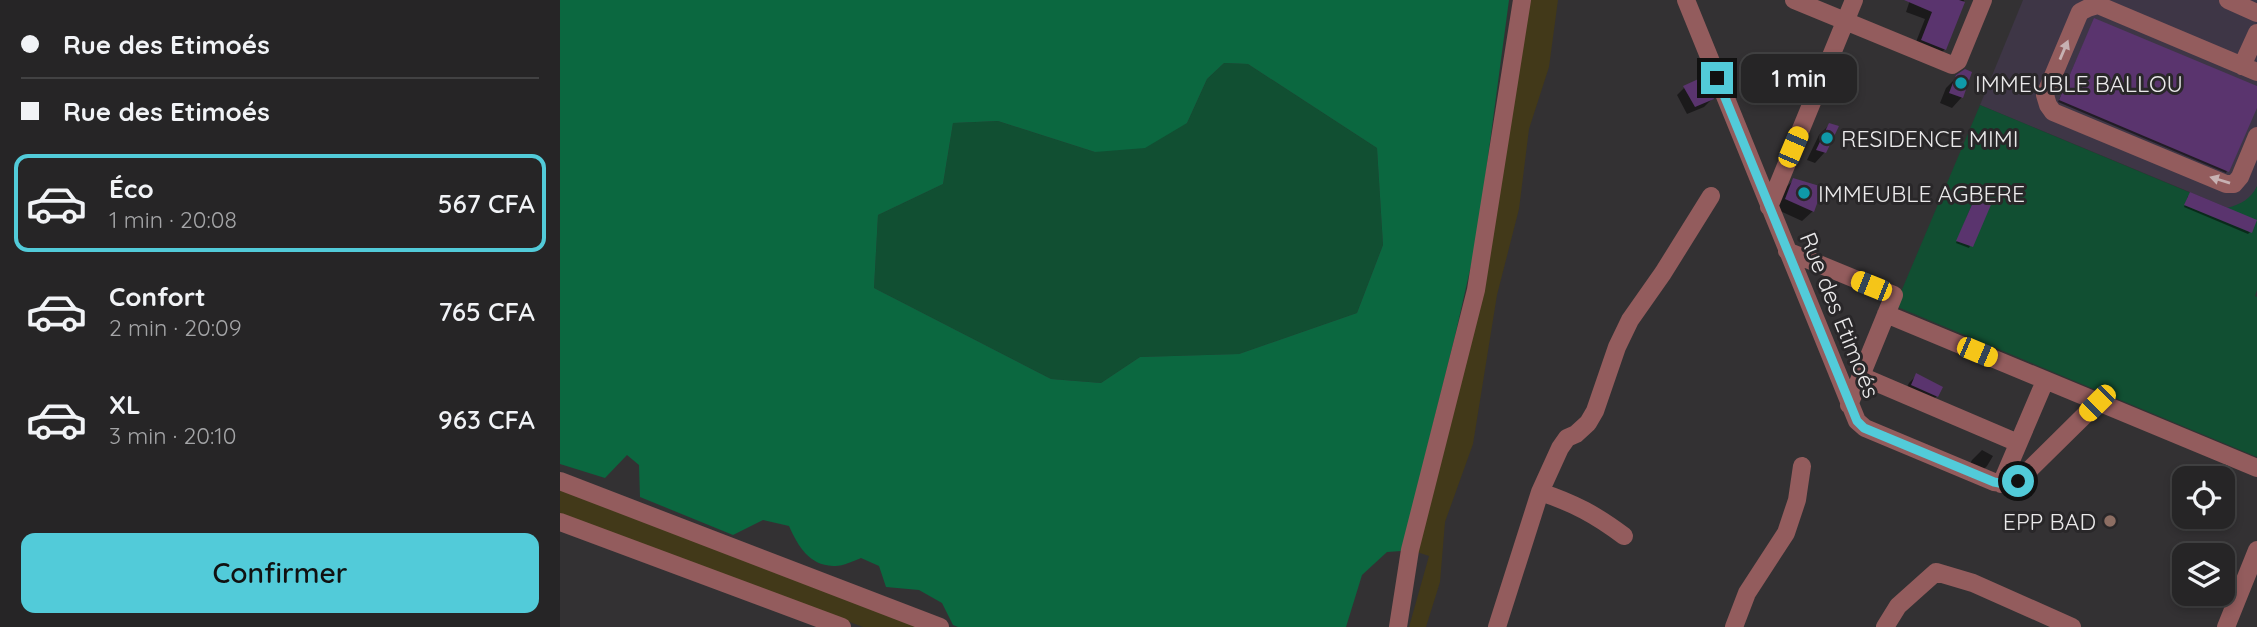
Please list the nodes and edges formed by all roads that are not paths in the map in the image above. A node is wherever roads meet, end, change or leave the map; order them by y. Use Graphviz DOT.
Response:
graph roads {
  1 [pos="1521,0"];
  2 [pos="1686,0"];
  3 [pos="1794,0"];
  4 [pos="1854,0"];
  5 [pos="1983,0"];
  6 [pos="2228,0"];
  7 [pos="2257,13"];
  8 [pos="1846,21"];
  9 [pos="2257,33"];
  10 [pos="2250,69"];
  11 [pos="2257,136"];
  12 [pos="1711,196"];
  13 [pos="1769,207"];
  14 [pos="1787,251"];
  15 [pos="1886,314"];
  16 [pos="1861,376"];
  17 [pos="2045,381"];
  18 [pos="2097,403"];
  19 [pos="1849,405"];
  20 [pos="2018,443"];
  21 [pos="1802,466"];
  22 [pos="2257,468"];
  23 [pos="560,481"];
  24 [pos="2001,484"];
  25 [pos="1540,492"];
  26 [pos="560,522"];
  27 [pos="1624,536"];
  28 [pos="2256,554"];
  29 [pos="842,627"];
  30 [pos="940,627"];
  31 [pos="1398,627"];
  32 [pos="1497,627"];
  33 [pos="1734,627"];
  34 [pos="1885,627"];
  35 [pos="2072,627"];
  36 [pos="2226,627"];
  1 -- 31 [label="street"];
  2 -- 13 [label="street, Rue des Etimoés"];
  3 -- 8 [label="street"];
  4 -- 8 [label="street"];
  5 -- 8 [label="street"];
  6 -- 7 [label="street"];
  8 -- 13 [label="street"];
  9 -- 10 [label="street"];
  11 -- 10 [label="street, one-way"];
  12 -- 25 [label="street"];
  13 -- 14 [label="street, Rue des Etimoés"];
  14 -- 15 [label="street"];
  14 -- 19 [label="street, Rue des Etimoés"];
  15 -- 16 [label="street"];
  15 -- 17 [label="street"];
  16 -- 19 [label="street"];
  16 -- 20 [label="street"];
  17 -- 18 [label="street"];
  17 -- 20 [label="street"];
  18 -- 22 [label="street"];
  18 -- 24 [label="street"];
  19 -- 24 [label="street, Rue des Etimoés"];
  20 -- 24 [label="street"];
  21 -- 33 [label="street"];
  23 -- 30 [label="street"];
  25 -- 27 [label="street"];
  25 -- 32 [label="street"];
  26 -- 29 [label="street"];
  28 -- 36 [label="street"];
  34 -- 35 [label="street"];
}
